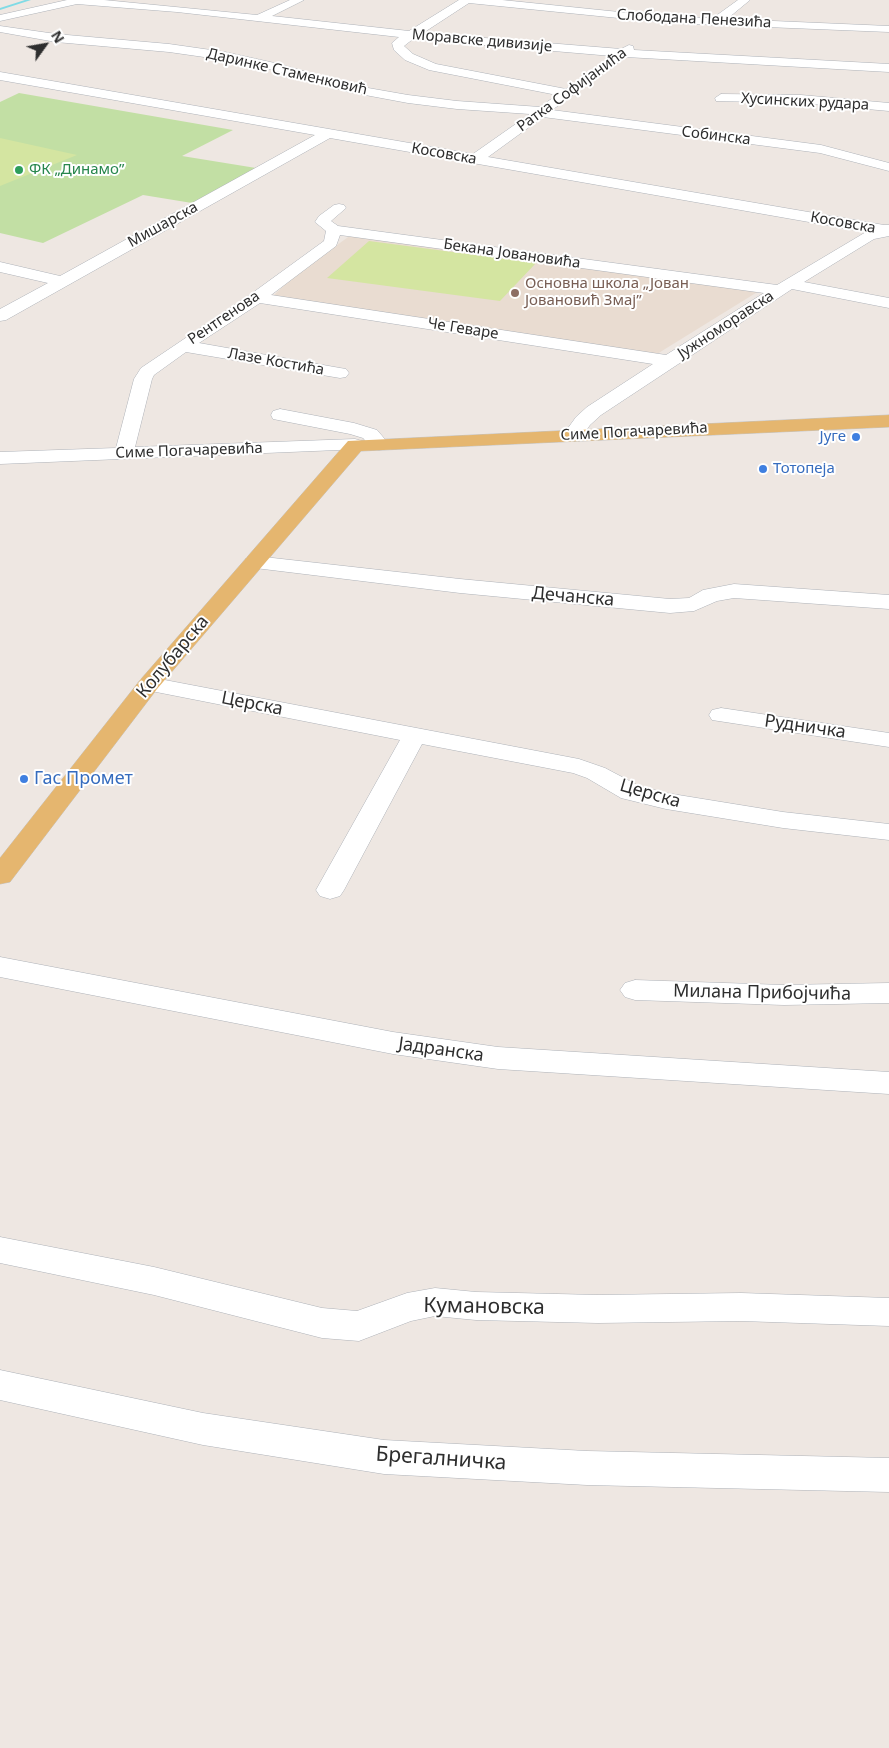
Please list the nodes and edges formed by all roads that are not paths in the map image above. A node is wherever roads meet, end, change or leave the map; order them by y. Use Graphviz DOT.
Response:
graph roads {
  1 [pos="299,0"];
  2 [pos="468,0"];
  3 [pos="608,0"];
  4 [pos="745,0"];
  5 [pos="78,1"];
  6 [pos="590,12"];
  7 [pos="261,17"];
  8 [pos="0,18"];
  9 [pos="668,20"];
  10 [pos="717,22"];
  11 [pos="0,29"];
  12 [pos="889,29"];
  13 [pos="653,31"];
  14 [pos="411,35"];
  15 [pos="638,42"];
  16 [pos="622,53"];
  17 [pos="889,68"];
  18 [pos="0,76"];
  19 [pos="568,98"];
  20 [pos="721,98"];
  21 [pos="889,107"];
  22 [pos="543,112"];
  23 [pos="326,134"];
  24 [pos="476,160"];
  25 [pos="889,167"];
  26 [pos="338,208"];
  27 [pos="334,230"];
  28 [pos="887,230"];
  29 [pos="0,267"];
  30 [pos="62,281"];
  31 [pos="784,287"];
  32 [pos="257,298"];
  33 [pos="889,303"];
  34 [pos="0,316"];
  35 [pos="183,346"];
  36 [pos="669,361"];
  37 [pos="340,373"];
  38 [pos="280,415"];
  39 [pos="889,421"];
  40 [pos="573,435"];
  41 [pos="379,444"];
  42 [pos="355,445"];
  43 [pos="124,454"];
  44 [pos="0,458"];
  45 [pos="255,562"];
  46 [pos="889,602"];
  47 [pos="149,684"];
  48 [pos="721,715"];
  49 [pos="415,735"];
  50 [pos="889,740"];
  51 [pos="889,832"];
  52 [pos="0,876"];
  53 [pos="330,890"];
  54 [pos="0,967"];
  55 [pos="635,990"];
  56 [pos="889,993"];
  57 [pos="889,1083"];
  58 [pos="0,1250"];
  59 [pos="889,1312"];
  60 [pos="0,1386"];
  61 [pos="889,1475"];
  1 -- 7 [label="street"];
  2 -- 6 [label="street, Слободана Пенезића"];
  2 -- 14 [label="street"];
  3 -- 6 [label="street"];
  4 -- 10 [label="street"];
  5 -- 7 [label="street, Моравске дивизије"];
  5 -- 8 [label="street, Моравске дивизије"];
  6 -- 9 [label="street, Слободана Пенезића"];
  7 -- 14 [label="street, Моравске дивизије"];
  9 -- 10 [label="street, Слободана Пенезића"];
  9 -- 13 [label="street"];
  10 -- 12 [label="street, Слободана Пенезића"];
  11 -- 22 [label="street, Даринке Стаменковић"];
  14 -- 16 [label="street, Моравске дивизије"];
  14 -- 19 [label="street"];
  15 -- 16 [label="street, Ратка Софијанића"];
  16 -- 17 [label="street, Моравске дивизије"];
  16 -- 19 [label="street, Ратка Софијанића"];
  18 -- 23 [label="street, Косовска"];
  19 -- 22 [label="street, Ратка Софијанића"];
  20 -- 21 [label="street, Хусинских рудара"];
  22 -- 24 [label="street, Ратка Софијанића"];
  22 -- 25 [label="street, Собинска"];
  23 -- 24 [label="street, Косовска"];
  23 -- 30 [label="street, Мишарска"];
  24 -- 28 [label="street, Косовска"];
  26 -- 27 [label="street"];
  27 -- 31 [label="street, Бекана Јовановића"];
  27 -- 32 [label="street, Рентгенова"];
  28 -- 31 [label="street, Јужноморавска"];
  29 -- 30 [label="street"];
  30 -- 34 [label="street, Мишарска"];
  31 -- 33 [label="street, Бекана Јовановића"];
  31 -- 36 [label="street, Јужноморавска"];
  32 -- 35 [label="street, Рентгенова"];
  32 -- 36 [label="street, Че Геваре"];
  35 -- 37 [label="street, Лазе Костића"];
  35 -- 43 [label="street, Рентгенова"];
  36 -- 40 [label="street, Јужноморавска"];
  38 -- 41 [label="street"];
  39 -- 40 [label="main road, Симе Погачаревића"];
  40 -- 41 [label="main road, Симе Погачаревића"];
  41 -- 42 [label="main road, Симе Погачаревића"];
  42 -- 43 [label="street, Симе Погачаревића"];
  42 -- 45 [label="main road, Колубарска"];
  43 -- 44 [label="street, Симе Погачаревића"];
  45 -- 46 [label="street, Дечанска"];
  45 -- 47 [label="main road, Колубарска"];
  47 -- 49 [label="street, Церска"];
  47 -- 52 [label="main road, Колубарска"];
  48 -- 50 [label="street, Рудничка"];
  49 -- 51 [label="street, Церска"];
  49 -- 53 [label="street"];
  54 -- 57 [label="street, Јадранска"];
  55 -- 56 [label="street, Милана Прибојчића"];
  58 -- 59 [label="street, Кумановска"];
  60 -- 61 [label="street, Брегалничка"];
}
